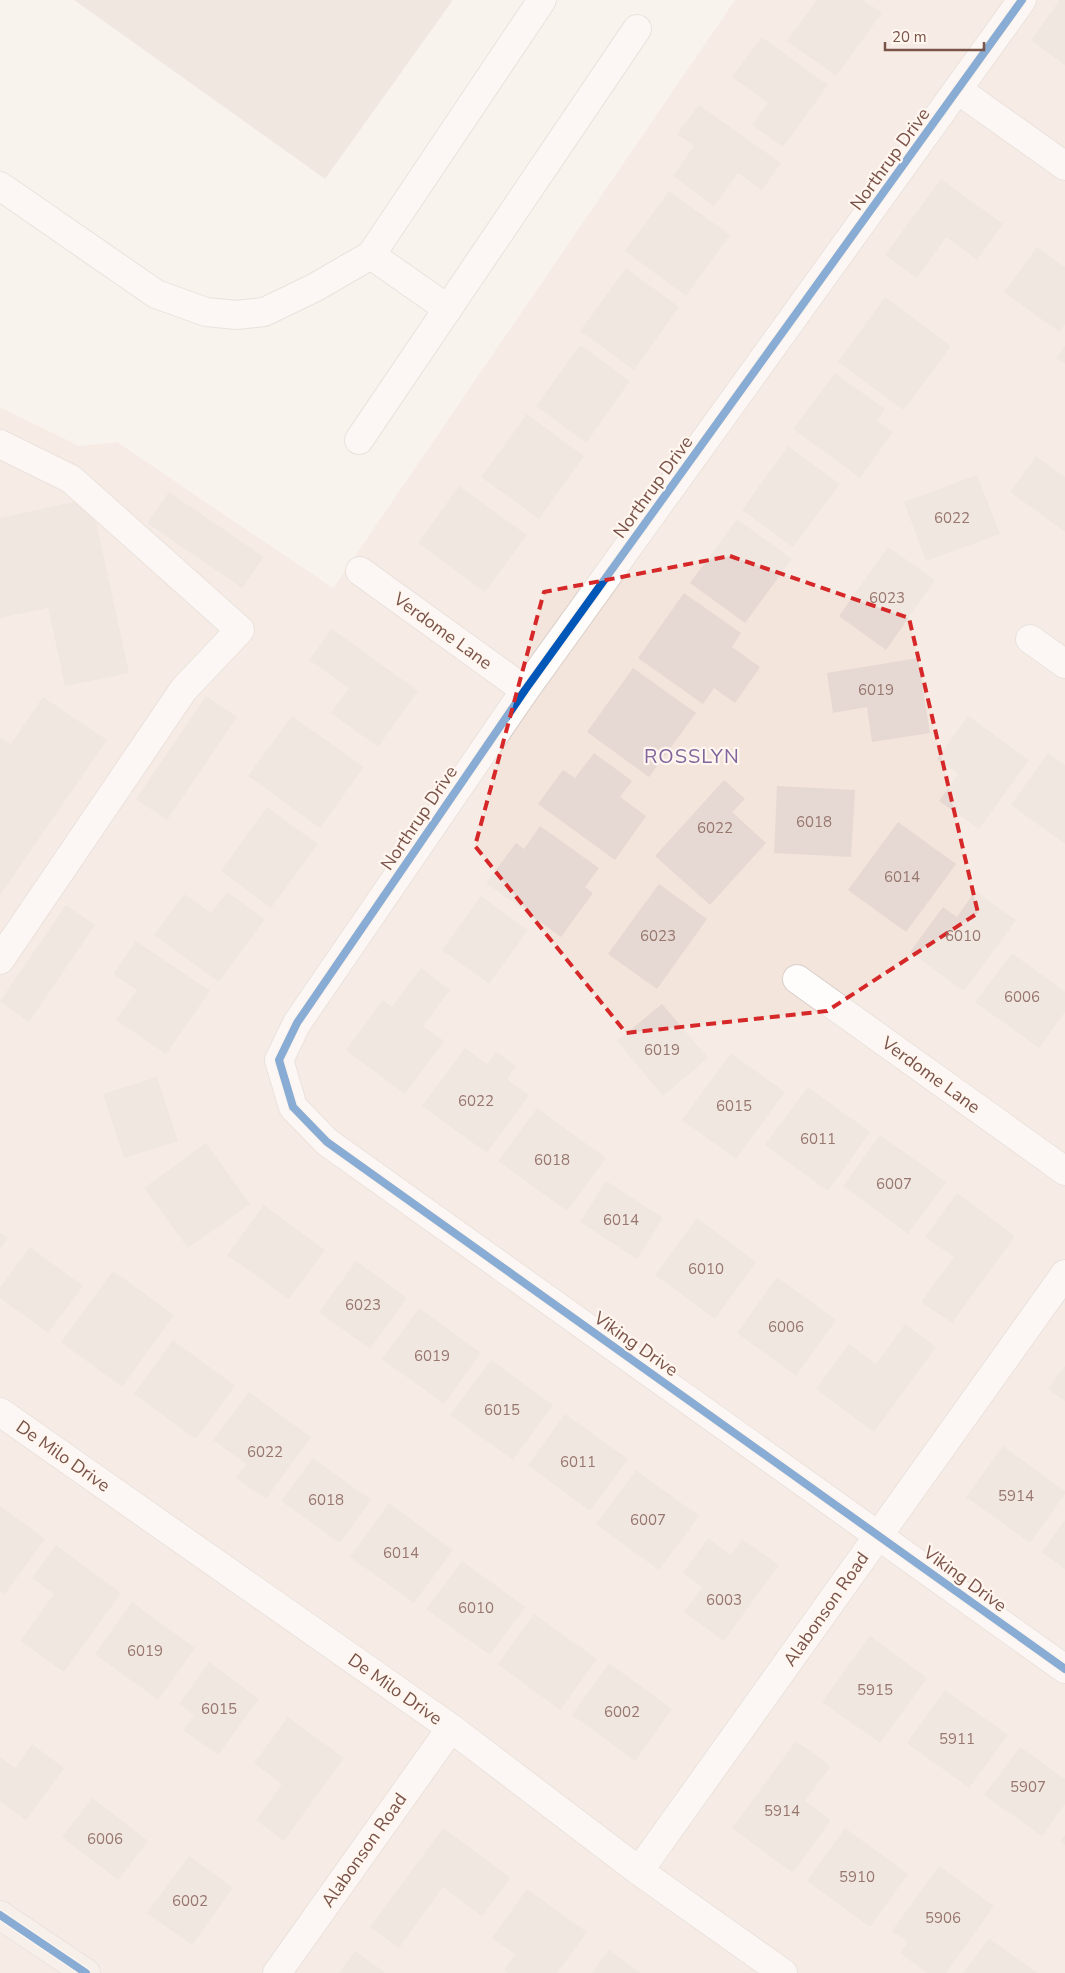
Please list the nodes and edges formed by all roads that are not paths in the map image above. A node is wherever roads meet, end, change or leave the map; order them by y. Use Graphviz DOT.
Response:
graph roads {
  1 [pos="542,0"];
  2 [pos="1022,0"];
  3 [pos="637,29"];
  4 [pos="958,90"];
  5 [pos="1065,166"];
  6 [pos="0,186"];
  7 [pos="371,255"];
  8 [pos="448,309"];
  9 [pos="359,440"];
  10 [pos="0,444"];
  11 [pos="360,572"];
  12 [pos="1030,639"];
  13 [pos="1065,664"];
  14 [pos="525,690"];
  15 [pos="0,960"];
  16 [pos="798,979"];
  17 [pos="314,997"];
  18 [pos="1065,1171"];
  19 [pos="1065,1274"];
  20 [pos="0,1412"];
  21 [pos="878,1535"];
  22 [pos="1065,1669"];
  23 [pos="451,1728"];
  24 [pos="639,1871"];
  25 [pos="0,1915"];
  26 [pos="86,1973"];
  27 [pos="277,1973"];
  28 [pos="784,1973"];
  1 -- 7 [label="street"];
  2 -- 4 [label="street, Northrup Drive"];
  3 -- 8 [label="street"];
  4 -- 5 [label="street"];
  4 -- 14 [label="street, Northrup Drive"];
  6 -- 7 [label="street"];
  7 -- 8 [label="street"];
  8 -- 9 [label="street"];
  10 -- 15 [label="street"];
  11 -- 14 [label="street, Verdome Lane"];
  12 -- 13 [label="street"];
  14 -- 17 [label="street, Northrup Drive"];
  16 -- 18 [label="street, Verdome Lane"];
  17 -- 21 [label="street, Viking Drive"];
  19 -- 21 [label="street, Alabonson Road"];
  20 -- 23 [label="street, De Milo Drive"];
  21 -- 22 [label="street, Viking Drive"];
  21 -- 24 [label="street, Alabonson Road"];
  23 -- 24 [label="street, De Milo Drive"];
  23 -- 27 [label="street, Alabonson Road"];
  24 -- 28 [label="street, De Milo Drive"];
  25 -- 26 [label="main road"];
}
